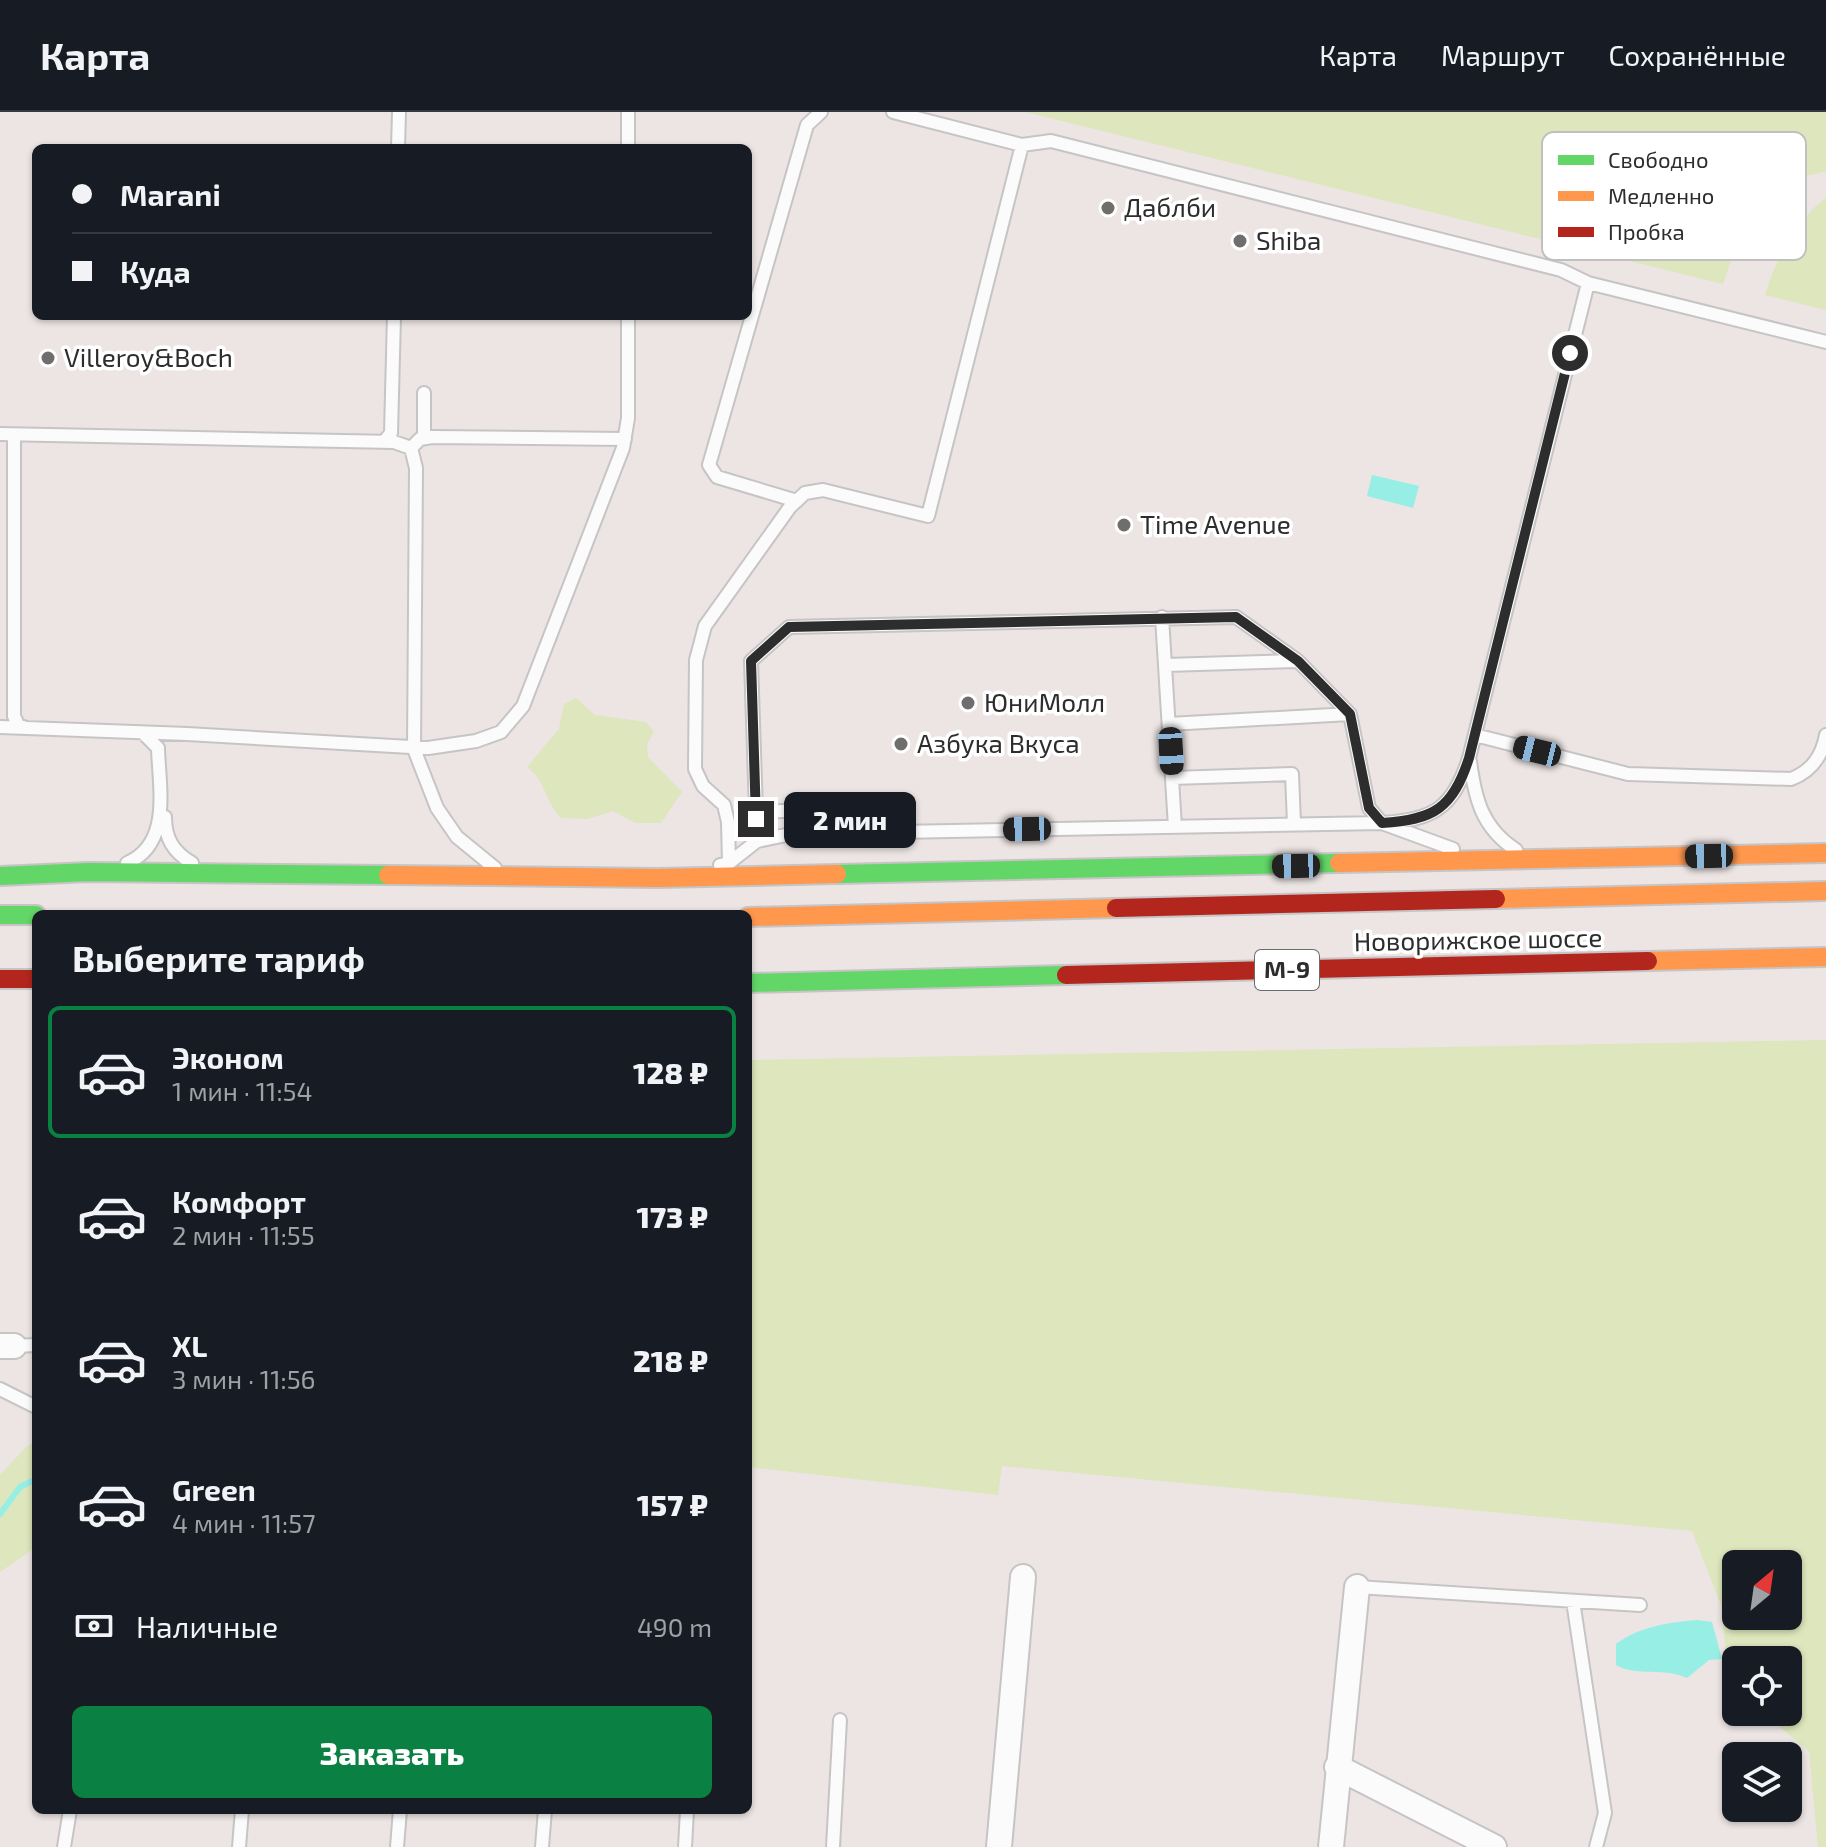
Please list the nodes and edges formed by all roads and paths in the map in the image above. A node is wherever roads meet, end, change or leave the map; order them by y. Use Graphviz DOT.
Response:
graph roads {
  1 [pos="399,112"];
  2 [pos="628,112"];
  3 [pos="821,112"];
  4 [pos="893,112"];
  5 [pos="398,144"];
  6 [pos="628,144"];
  7 [pos="1022,145"];
  8 [pos="1588,283"];
  9 [pos="752,316"];
  10 [pos="394,320"];
  11 [pos="628,320"];
  12 [pos="751,320"];
  13 [pos="1826,342"];
  14 [pos="424,393"];
  15 [pos="0,434"];
  16 [pos="14,435"];
  17 [pos="424,438"];
  18 [pos="625,439"];
  19 [pos="384,442"];
  20 [pos="411,448"];
  21 [pos="797,501"];
  22 [pos="1162,617"];
  23 [pos="1298,661"];
  24 [pos="1166,665"];
  25 [pos="1350,714"];
  26 [pos="1169,724"];
  27 [pos="0,727"];
  28 [pos="26,728"];
  29 [pos="141,732"];
  30 [pos="187,734"];
  31 [pos="1475,735"];
  32 [pos="1826,735"];
  33 [pos="414,749"];
  34 [pos="1469,758"];
  35 [pos="1172,778"];
  36 [pos="756,812"];
  37 [pos="1382,823"];
  38 [pos="1294,824"];
  39 [pos="1175,827"];
  40 [pos="849,833"];
  41 [pos="757,841"];
  42 [pos="1826,853"];
  43 [pos="1534,861"];
  44 [pos="1488,862"];
  45 [pos="729,863"];
  46 [pos="88,872"];
  47 [pos="221,874"];
  48 [pos="0,876"];
  49 [pos="507,877"];
  50 [pos="658,878"];
  51 [pos="1826,891"];
  52 [pos="0,915"];
  53 [pos="32,915"];
  54 [pos="752,917"];
  55 [pos="1826,957"];
  56 [pos="0,979"];
  57 [pos="32,979"];
  58 [pos="752,983"];
  59 [pos="0,1389"];
  60 [pos="32,1405"];
  61 [pos="1023,1577"];
  62 [pos="1357,1587"];
  63 [pos="1573,1601"];
  64 [pos="1640,1605"];
  65 [pos="840,1720"];
  66 [pos="1337,1767"];
  67 [pos="69,1814"];
  68 [pos="242,1814"];
  69 [pos="400,1814"];
  70 [pos="545,1814"];
  71 [pos="687,1814"];
  72 [pos="64,1847"];
  73 [pos="239,1847"];
  74 [pos="397,1847"];
  75 [pos="542,1847"];
  76 [pos="685,1847"];
  77 [pos="833,1847"];
  78 [pos="999,1847"];
  79 [pos="1331,1847"];
  80 [pos="1494,1847"];
  81 [pos="1596,1847"];
  1 -- 5 [label="lane"];
  2 -- 6 [label="lane"];
  3 -- 9 [label="lane"];
  4 -- 7 [label="lane"];
  7 -- 8 [label="lane"];
  7 -- 21 [label="lane"];
  8 -- 13 [label="lane"];
  8 -- 31 [label="lane"];
  10 -- 19 [label="lane"];
  11 -- 18 [label="lane"];
  12 -- 21 [label="lane"];
  14 -- 17 [label="lane"];
  15 -- 16 [label="lane"];
  16 -- 19 [label="lane"];
  16 -- 28 [label="lane"];
  17 -- 18 [label="lane"];
  17 -- 20 [label="lane"];
  18 -- 33 [label="lane"];
  19 -- 20 [label="lane"];
  20 -- 33 [label="lane"];
  21 -- 45 [label="lane"];
  22 -- 23 [label="lane"];
  22 -- 24 [label="lane"];
  22 -- 36 [label="lane"];
  23 -- 24 [label="lane"];
  23 -- 25 [label="lane"];
  24 -- 26 [label="lane"];
  25 -- 26 [label="lane"];
  25 -- 37 [label="lane"];
  26 -- 35 [label="lane"];
  27 -- 28 [label="lane"];
  28 -- 29 [label="lane"];
  29 -- 30 [label="lane"];
  29 -- 46 [label="lane"];
  30 -- 33 [label="lane"];
  30 -- 47 [label="lane"];
  31 -- 32 [label="lane"];
  31 -- 34 [label="lane"];
  33 -- 49 [label="lane"];
  34 -- 37 [label="lane"];
  34 -- 43 [label="lane"];
  35 -- 38 [label="lane"];
  35 -- 39 [label="lane"];
  36 -- 40 [label="lane"];
  36 -- 41 [label="lane"];
  37 -- 38 [label="lane"];
  37 -- 44 [label="lane"];
  38 -- 39 [label="lane"];
  39 -- 40 [label="lane"];
  40 -- 41 [label="lane"];
  41 -- 45 [label="lane"];
  42 -- 43 [label="main road"];
  43 -- 44 [label="main road"];
  44 -- 50 [label="main road"];
  45 -- 50 [label="lane"];
  46 -- 47 [label="main road"];
  46 -- 48 [label="main road"];
  47 -- 49 [label="main road"];
  49 -- 50 [label="main road"];
  51 -- 54 [label="main road, Новорижское шоссе"];
  52 -- 53 [label="main road"];
  55 -- 58 [label="main road, Новорижское шоссе / М-9"];
  56 -- 57 [label="main road"];
  59 -- 60 [label="lane"];
  61 -- 78 [label="street"];
  62 -- 63 [label="lane"];
  62 -- 66 [label="street"];
  63 -- 64 [label="lane"];
  63 -- 81 [label="lane"];
  65 -- 77 [label="lane"];
  66 -- 79 [label="street"];
  66 -- 80 [label="street"];
  67 -- 72 [label="lane"];
  68 -- 73 [label="lane"];
  69 -- 74 [label="lane"];
  70 -- 75 [label="lane"];
  71 -- 76 [label="lane"];
}
